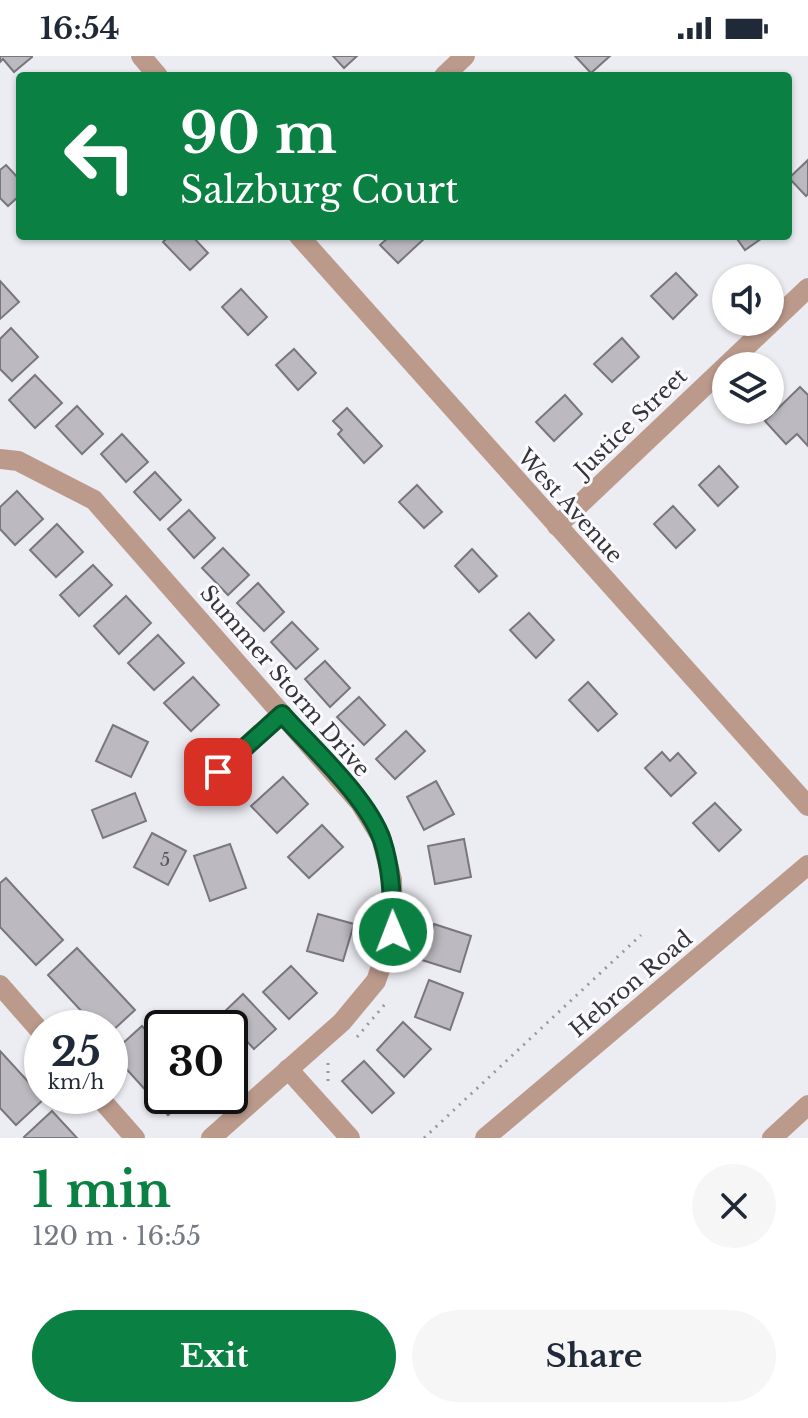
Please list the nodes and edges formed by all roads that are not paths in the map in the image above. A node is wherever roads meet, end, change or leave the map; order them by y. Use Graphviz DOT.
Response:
graph roads {
  1 [pos="141,56"];
  2 [pos="465,56"];
  3 [pos="155,72"];
  4 [pos="448,72"];
  5 [pos="303,240"];
  6 [pos="808,288"];
  7 [pos="0,459"];
  8 [pos="557,526"];
  9 [pos="282,714"];
  10 [pos="196,791"];
  11 [pos="808,806"];
  12 [pos="808,865"];
  13 [pos="0,985"];
  14 [pos="24,1012"];
  15 [pos="288,1069"];
  16 [pos="807,1108"];
  17 [pos="114,1114"];
  18 [pos="135,1138"];
  19 [pos="211,1138"];
  20 [pos="350,1138"];
  21 [pos="485,1138"];
  22 [pos="772,1138"];
  1 -- 3 [label="street"];
  2 -- 4 [label="street"];
  5 -- 8 [label="street, West Avenue"];
  6 -- 8 [label="street, Justice Street"];
  7 -- 9 [label="street, Summer Storm Drive"];
  8 -- 11 [label="street, West Avenue"];
  9 -- 10 [label="street"];
  9 -- 15 [label="street, Summer Storm Drive"];
  12 -- 21 [label="street, Hebron Road"];
  13 -- 14 [label="street"];
  15 -- 19 [label="street, Summer Storm Drive"];
  15 -- 20 [label="street"];
  16 -- 22 [label="street"];
  17 -- 18 [label="street"];
}
